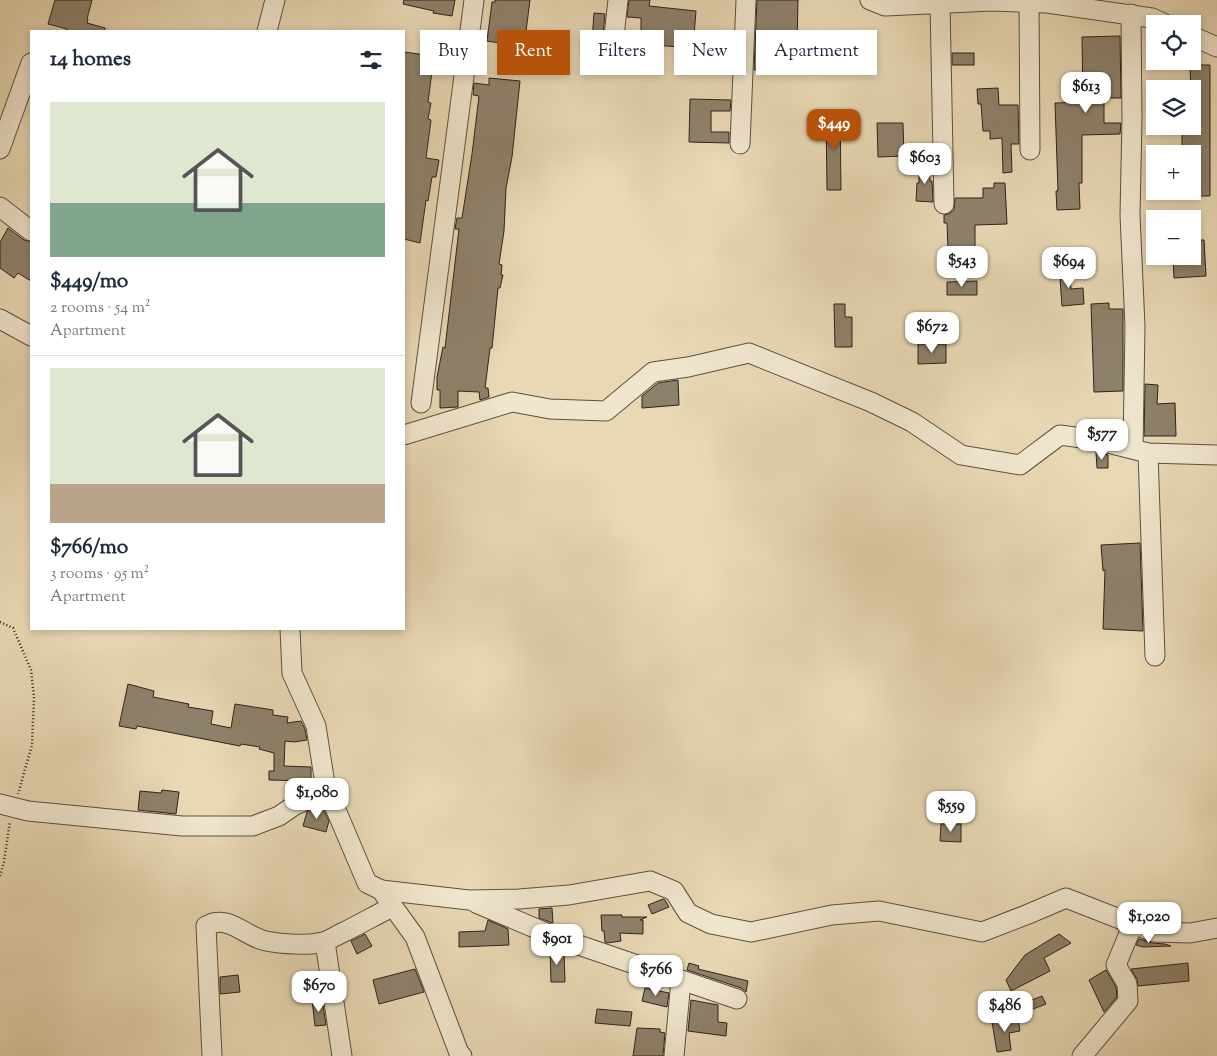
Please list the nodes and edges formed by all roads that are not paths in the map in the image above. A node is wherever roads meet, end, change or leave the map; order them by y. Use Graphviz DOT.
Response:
graph roads {
  1 [pos="275,0"];
  2 [pos="474,0"];
  3 [pos="618,0"];
  4 [pos="746,0"];
  5 [pos="870,0"];
  6 [pos="1029,2"];
  7 [pos="940,4"];
  8 [pos="1131,14"];
  9 [pos="1146,17"];
  10 [pos="267,30"];
  11 [pos="615,30"];
  12 [pos="1201,40"];
  13 [pos="1217,47"];
  14 [pos="30,66"];
  15 [pos="740,144"];
  16 [pos="0,149"];
  17 [pos="1030,150"];
  18 [pos="944,204"];
  19 [pos="0,207"];
  20 [pos="30,230"];
  21 [pos="0,319"];
  22 [pos="30,335"];
  23 [pos="421,403"];
  24 [pos="405,435"];
  25 [pos="1140,451"];
  26 [pos="1217,455"];
  27 [pos="290,630"];
  28 [pos="1155,656"];
  29 [pos="328,791"];
  30 [pos="6,806"];
  31 [pos="380,890"];
  32 [pos="469,900"];
  33 [pos="392,907"];
  34 [pos="1134,924"];
  35 [pos="1217,928"];
  36 [pos="325,942"];
  37 [pos="682,981"];
  38 [pos="737,999"];
  39 [pos="212,1056"];
  40 [pos="342,1056"];
  41 [pos="462,1056"];
  42 [pos="674,1056"];
  43 [pos="1082,1056"];
  1 -- 10 [label="street"];
  2 -- 23 [label="street"];
  3 -- 11 [label="street"];
  4 -- 15 [label="street"];
  5 -- 7 [label="street"];
  6 -- 7 [label="street"];
  6 -- 8 [label="street"];
  6 -- 17 [label="street"];
  7 -- 18 [label="street"];
  8 -- 9 [label="street"];
  8 -- 25 [label="street"];
  12 -- 13 [label="street"];
  14 -- 16 [label="street"];
  19 -- 20 [label="street"];
  21 -- 22 [label="street"];
  24 -- 25 [label="street"];
  25 -- 26 [label="street"];
  25 -- 28 [label="street"];
  27 -- 29 [label="street"];
  29 -- 30 [label="street"];
  29 -- 31 [label="street"];
  31 -- 32 [label="street"];
  31 -- 33 [label="street"];
  32 -- 34 [label="street"];
  32 -- 37 [label="street"];
  33 -- 36 [label="street"];
  33 -- 41 [label="street"];
  34 -- 35 [label="street"];
  34 -- 43 [label="street"];
  36 -- 39 [label="street"];
  36 -- 40 [label="street"];
  37 -- 38 [label="street"];
  37 -- 42 [label="street"];
}
